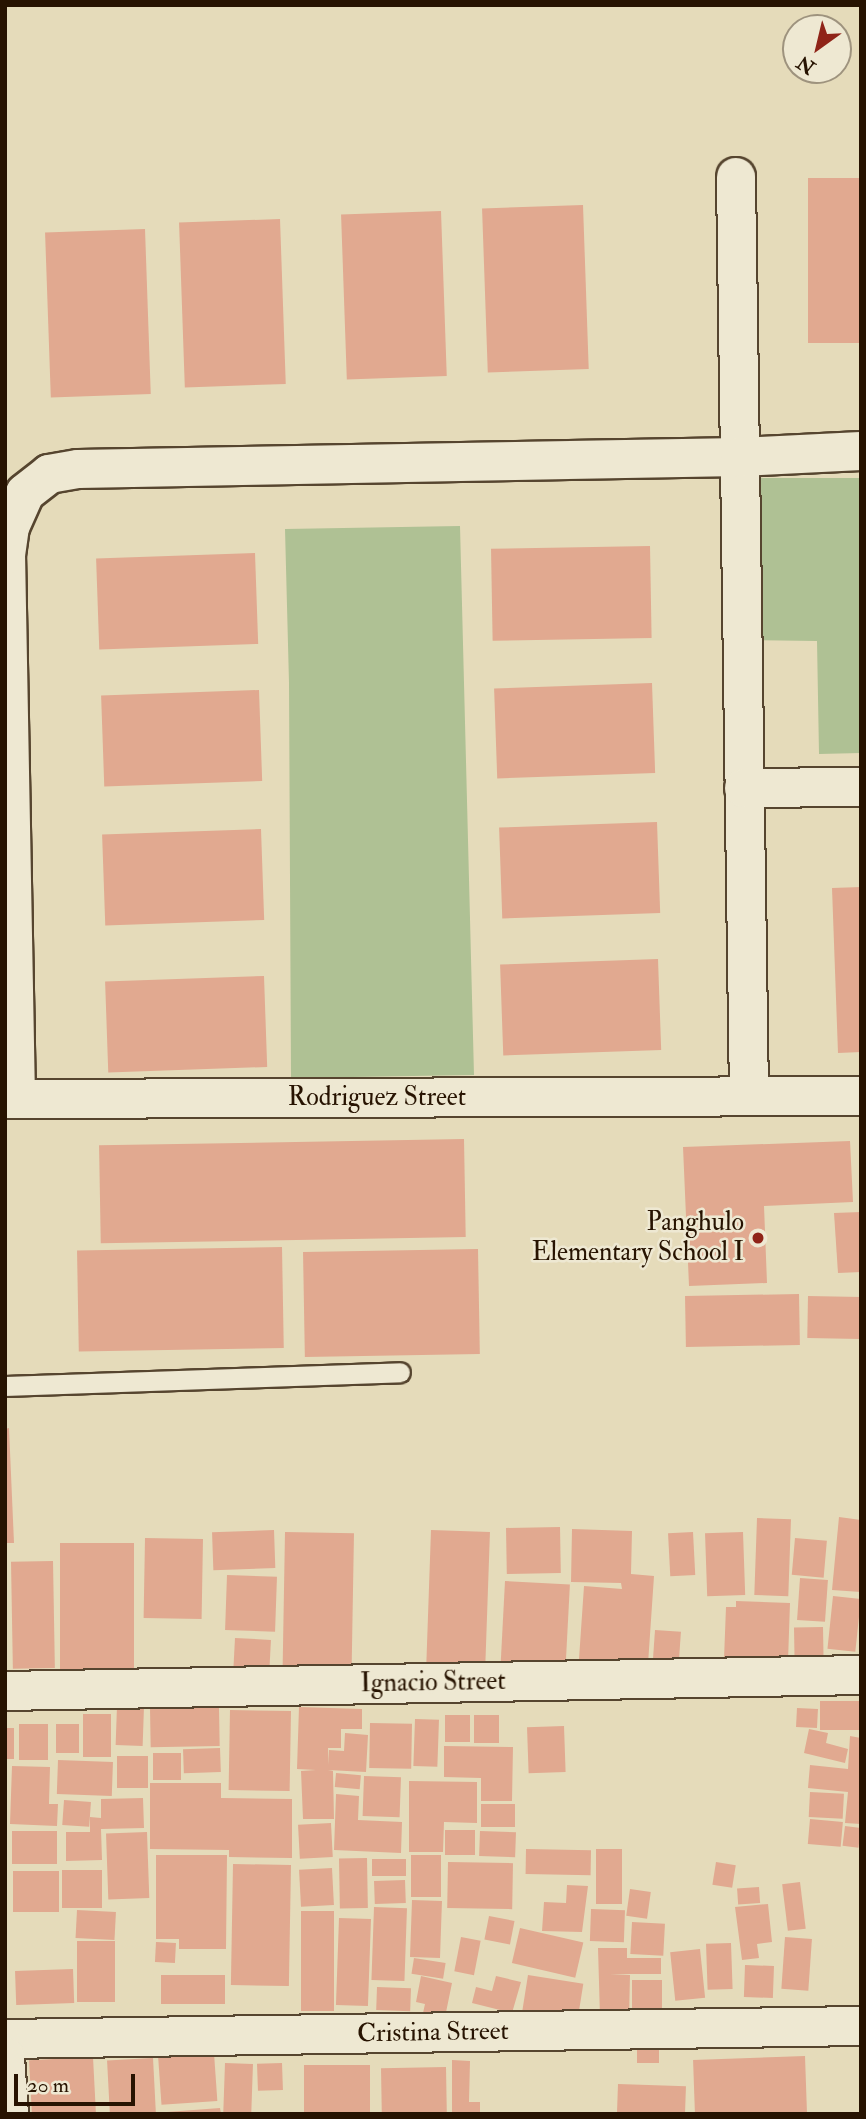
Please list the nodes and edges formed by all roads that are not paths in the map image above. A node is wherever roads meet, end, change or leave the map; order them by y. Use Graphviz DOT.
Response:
graph roads {
  1 [pos="736,177"];
  2 [pos="861,451"];
  3 [pos="740,457"];
  4 [pos="861,787"];
  5 [pos="744,788"];
  6 [pos="749,1096"];
  7 [pos="861,1096"];
  8 [pos="11,1099"];
  9 [pos="400,1372"];
  10 [pos="5,1386"];
  11 [pos="861,1675"];
  12 [pos="5,1691"];
  13 [pos="861,2026"];
  14 [pos="5,2039"];
  15 [pos="5,2057"];
  16 [pos="9,2114"];
  1 -- 3 [label="street"];
  2 -- 3 [label="street"];
  3 -- 5 [label="street"];
  3 -- 8 [label="street"];
  4 -- 5 [label="street"];
  5 -- 6 [label="street"];
  6 -- 7 [label="street, Rodriguez Street"];
  6 -- 8 [label="street, Rodriguez Street"];
  9 -- 10 [label="lane"];
  11 -- 12 [label="street, Ignacio Street"];
  13 -- 14 [label="street, Cristina Street"];
  15 -- 16 [label="street"];
}
